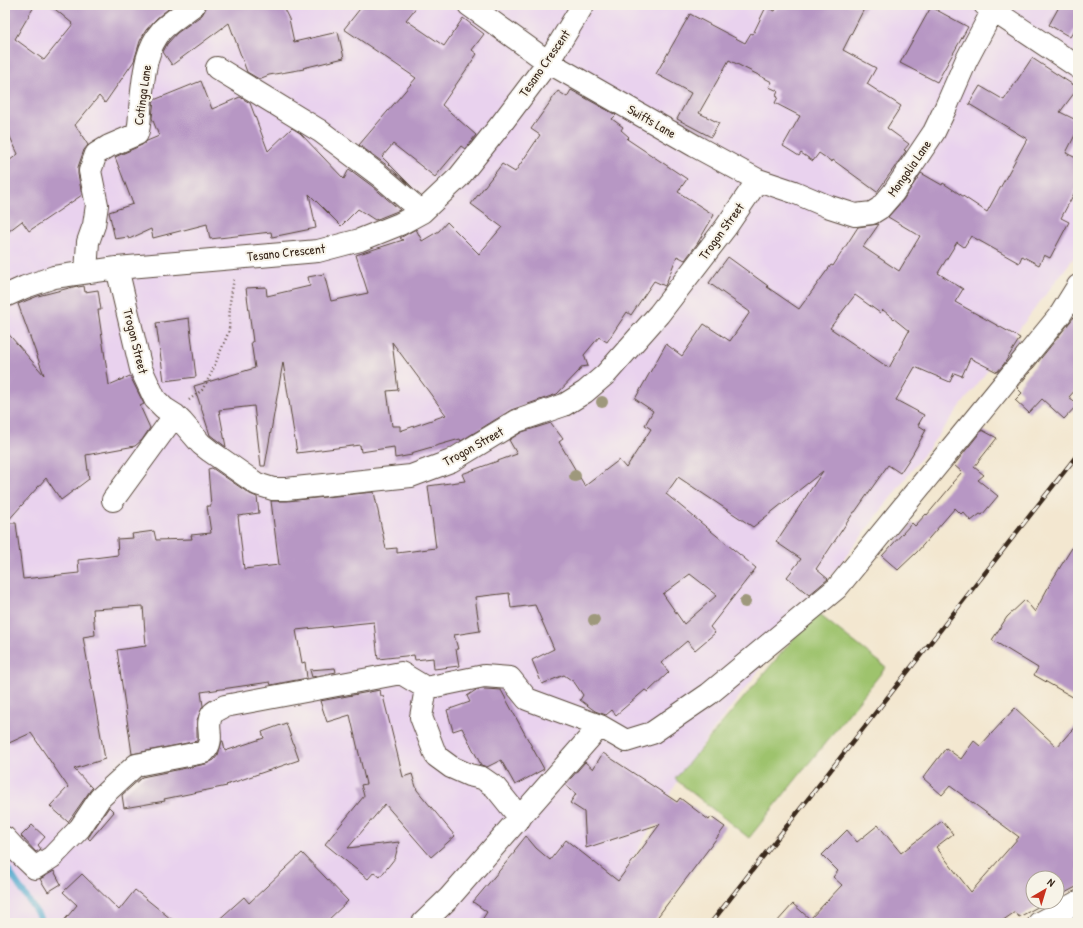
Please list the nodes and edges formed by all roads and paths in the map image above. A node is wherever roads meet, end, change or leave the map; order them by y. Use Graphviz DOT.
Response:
graph roads {
  1 [pos="194,5"];
  2 [pos="469,5"];
  3 [pos="583,5"];
  4 [pos="989,8"];
  5 [pos="548,62"];
  6 [pos="1078,67"];
  7 [pos="217,68"];
  8 [pos="758,180"];
  9 [pos="422,212"];
  10 [pos="241,258"];
  11 [pos="117,268"];
  12 [pos="86,272"];
  13 [pos="1078,286"];
  14 [pos="5,296"];
  15 [pos="175,415"];
  16 [pos="113,500"];
  17 [pos="426,688"];
  18 [pos="600,726"];
  19 [pos="520,818"];
  20 [pos="5,838"];
  21 [pos="1078,902"];
  22 [pos="423,923"];
  23 [pos="1039,923"];
  1 -- 12 [label="street, Cotinga Lane"];
  2 -- 5 [label="street, Swifts Lane"];
  3 -- 5 [label="street, Tesano Crescent"];
  4 -- 6 [label="street"];
  4 -- 8 [label="street, Mongolia Lane"];
  5 -- 8 [label="street, Swifts Lane"];
  5 -- 9 [label="street, Tesano Crescent"];
  7 -- 9 [label="street"];
  8 -- 15 [label="street, Trogon Street"];
  9 -- 10 [label="street, Tesano Crescent"];
  10 -- 11 [label="street, Tesano Crescent"];
  10 -- 15 [label="path"];
  11 -- 12 [label="street, Tesano Crescent"];
  11 -- 15 [label="street, Trogon Street"];
  12 -- 14 [label="street, Tesano Crescent"];
  13 -- 18 [label="street"];
  15 -- 16 [label="street"];
  17 -- 18 [label="street"];
  17 -- 19 [label="street"];
  17 -- 20 [label="street"];
  18 -- 19 [label="street"];
  19 -- 22 [label="street"];
  21 -- 23 [label="street"];
}
